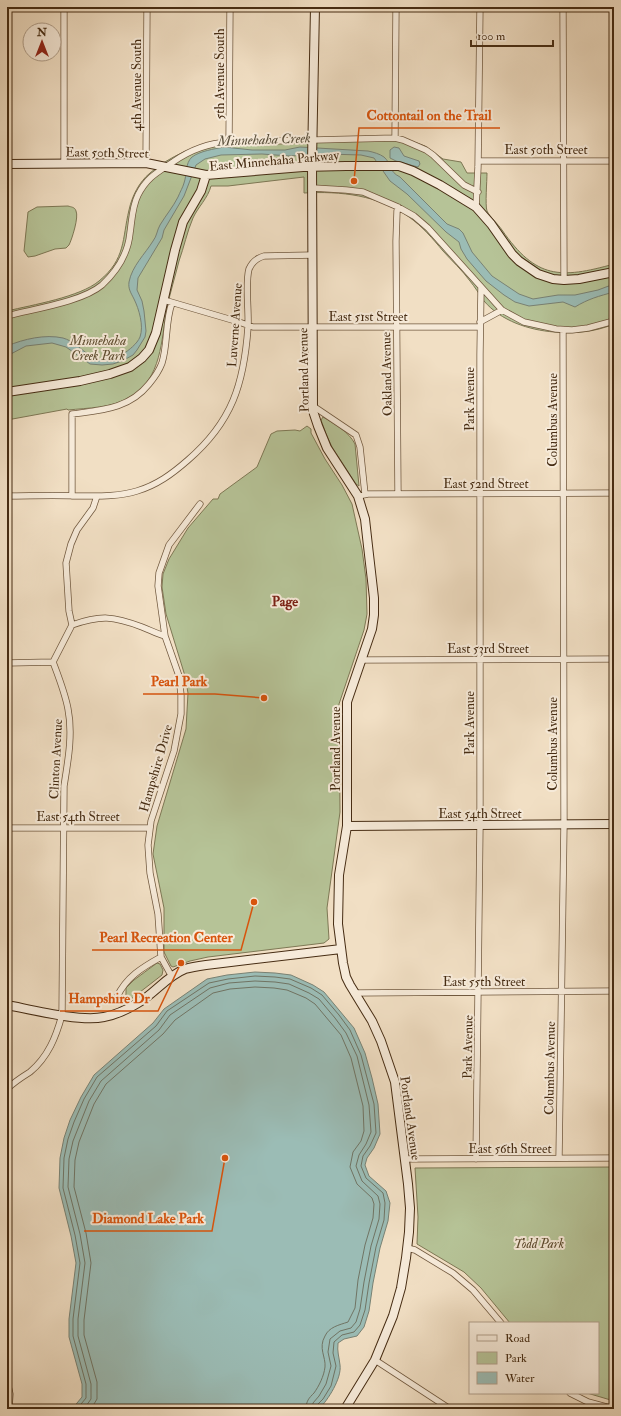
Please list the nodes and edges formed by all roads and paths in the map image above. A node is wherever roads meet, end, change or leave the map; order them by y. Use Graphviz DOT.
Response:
graph roads {
  1 [pos="64,7"];
  2 [pos="147,7"];
  3 [pos="230,7"];
  4 [pos="315,7"];
  5 [pos="396,7"];
  6 [pos="480,7"];
  7 [pos="563,7"];
  8 [pos="394,138"];
  9 [pos="229,142"];
  10 [pos="313,142"];
  11 [pos="478,161"];
  12 [pos="564,161"];
  13 [pos="614,161"];
  14 [pos="146,162"];
  15 [pos="7,164"];
  16 [pos="64,164"];
  17 [pos="312,164"];
  18 [pos="164,167"];
  19 [pos="206,175"];
  20 [pos="313,188"];
  21 [pos="478,192"];
  22 [pos="398,207"];
  23 [pos="476,207"];
  24 [pos="313,255"];
  25 [pos="614,272"];
  26 [pos="564,280"];
  27 [pos="481,288"];
  28 [pos="164,300"];
  29 [pos="172,303"];
  30 [pos="502,310"];
  31 [pos="7,316"];
  32 [pos="614,321"];
  33 [pos="480,325"];
  34 [pos="248,326"];
  35 [pos="314,327"];
  36 [pos="396,327"];
  37 [pos="563,330"];
  38 [pos="7,392"];
  39 [pos="313,406"];
  40 [pos="480,493"];
  41 [pos="563,493"];
  42 [pos="614,493"];
  43 [pos="398,494"];
  44 [pos="361,495"];
  45 [pos="7,496"];
  46 [pos="72,496"];
  47 [pos="97,496"];
  48 [pos="200,504"];
  49 [pos="72,624"];
  50 [pos="165,636"];
  51 [pos="480,659"];
  52 [pos="563,659"];
  53 [pos="614,659"];
  54 [pos="362,660"];
  55 [pos="52,662"];
  56 [pos="7,663"];
  57 [pos="564,824"];
  58 [pos="614,824"];
  59 [pos="480,825"];
  60 [pos="347,826"];
  61 [pos="7,828"];
  62 [pos="64,828"];
  63 [pos="150,828"];
  64 [pos="340,949"];
  65 [pos="161,957"];
  66 [pos="172,976"];
  67 [pos="561,991"];
  68 [pos="614,991"];
  69 [pos="478,992"];
  70 [pos="354,993"];
  71 [pos="117,997"];
  72 [pos="7,1005"];
  73 [pos="62,1015"];
  74 [pos="7,1089"];
  75 [pos="559,1158"];
  76 [pos="614,1158"];
  77 [pos="405,1159"];
  78 [pos="476,1159"];
  79 [pos="407,1248"];
  80 [pos="500,1322"];
  81 [pos="375,1360"];
  82 [pos="7,1381"];
  83 [pos="572,1394"];
  84 [pos="441,1406"];
  85 [pos="614,1408"];
  86 [pos="9,1409"];
  87 [pos="345,1409"];
  88 [pos="450,1409"];
  1 -- 16 [label="street"];
  2 -- 14 [label="street, 4th Avenue South"];
  3 -- 9 [label="street, 5th Avenue South"];
  4 -- 10 [label="street, Portland Avenue"];
  5 -- 8 [label="street"];
  6 -- 11 [label="street"];
  7 -- 12 [label="street"];
  8 -- 10 [label="street, East Minnehaha Parkway"];
  8 -- 21 [label="street, East Minnehaha Parkway"];
  9 -- 10 [label="street, East Minnehaha Parkway"];
  9 -- 18 [label="street, East Minnehaha Parkway"];
  10 -- 17 [label="street, Portland Avenue"];
  11 -- 12 [label="street, East 50th Street"];
  11 -- 21 [label="street"];
  12 -- 13 [label="street, East 50th Street"];
  12 -- 26 [label="street"];
  14 -- 16 [label="street, East 50th Street"];
  14 -- 18 [label="street, East 50th Street"];
  15 -- 16 [label="street, East 50th Street"];
  17 -- 19 [label="street, East Minnehaha Parkway"];
  17 -- 20 [label="street, Portland Avenue"];
  17 -- 23 [label="street, East Minnehaha Parkway"];
  18 -- 19 [label="street, East 50th Street"];
  18 -- 31 [label="street, East Minnehaha Parkway"];
  19 -- 28 [label="street, East Minnehaha Parkway"];
  20 -- 22 [label="street"];
  20 -- 24 [label="street, Portland Avenue"];
  21 -- 23 [label="street"];
  22 -- 27 [label="street"];
  22 -- 36 [label="street, Oakland Avenue"];
  23 -- 26 [label="street, East Minnehaha Parkway"];
  24 -- 34 [label="street, Luverne Avenue"];
  24 -- 35 [label="street, Portland Avenue"];
  25 -- 26 [label="street, East Minnehaha Parkway"];
  27 -- 30 [label="street"];
  27 -- 33 [label="street, Park Avenue"];
  28 -- 29 [label="street, East 51st Street"];
  28 -- 38 [label="street, East Minnehaha Parkway"];
  29 -- 34 [label="street, East 51st Street"];
  29 -- 46 [label="street"];
  30 -- 33 [label="street, East 51st Street"];
  30 -- 37 [label="street"];
  32 -- 37 [label="street"];
  33 -- 36 [label="street, East 51st Street"];
  33 -- 40 [label="street, Park Avenue"];
  34 -- 35 [label="street, East 51st Street"];
  34 -- 47 [label="street, Luverne Avenue"];
  35 -- 36 [label="street, East 51st Street"];
  35 -- 39 [label="street, Portland Avenue"];
  36 -- 43 [label="street, Oakland Avenue"];
  37 -- 41 [label="street, Columbus Avenue"];
  39 -- 44 [label="street, Portland Avenue"];
  39 -- 44 [label="street"];
  40 -- 41 [label="street, East 52nd Street"];
  40 -- 43 [label="street, East 52nd Street"];
  40 -- 51 [label="street, Park Avenue"];
  41 -- 42 [label="street, East 52nd Street"];
  41 -- 52 [label="street, Columbus Avenue"];
  43 -- 44 [label="street, East 52nd Street"];
  44 -- 54 [label="street, Portland Avenue"];
  45 -- 46 [label="street, Luverne Avenue"];
  46 -- 47 [label="street, Luverne Avenue"];
  47 -- 49 [label="street"];
  48 -- 50 [label="street, Hampshire Drive"];
  49 -- 50 [label="street"];
  49 -- 55 [label="street"];
  50 -- 63 [label="street, Hampshire Drive"];
  51 -- 52 [label="street, East 53rd Street"];
  51 -- 54 [label="street, East 53rd Street"];
  51 -- 59 [label="street, Park Avenue"];
  52 -- 53 [label="street, East 53rd Street"];
  52 -- 57 [label="street, Columbus Avenue"];
  54 -- 60 [label="street, Portland Avenue"];
  55 -- 56 [label="street"];
  55 -- 62 [label="street, Clinton Avenue"];
  57 -- 58 [label="street, East 54th Street"];
  57 -- 59 [label="street, East 54th Street"];
  57 -- 67 [label="street, Columbus Avenue"];
  59 -- 60 [label="street, East 54th Street"];
  59 -- 69 [label="street, Park Avenue"];
  60 -- 64 [label="street, Portland Avenue"];
  61 -- 62 [label="street, East 54th Street"];
  62 -- 63 [label="street, East 54th Street"];
  62 -- 73 [label="street, Clinton Avenue"];
  63 -- 65 [label="street, Hampshire Drive"];
  64 -- 66 [label="street"];
  64 -- 70 [label="street, Portland Avenue"];
  65 -- 66 [label="street, Hampshire Drive"];
  65 -- 71 [label="street"];
  66 -- 73 [label="street"];
  67 -- 68 [label="street, East 55th Street"];
  67 -- 69 [label="street, East 55th Street"];
  67 -- 75 [label="street, Columbus Avenue"];
  69 -- 70 [label="street, East 55th Street"];
  69 -- 78 [label="street, Park Avenue"];
  70 -- 77 [label="street, Portland Avenue"];
  72 -- 73 [label="street"];
  73 -- 74 [label="street, Clinton Avenue"];
  75 -- 76 [label="street, East 56th Street"];
  75 -- 78 [label="street, East 56th Street"];
  77 -- 78 [label="street, East 56th Street"];
  77 -- 79 [label="street, Portland Avenue"];
  79 -- 80 [label="street"];
  79 -- 81 [label="street, Portland Avenue"];
  81 -- 84 [label="street"];
  81 -- 87 [label="street, Portland Avenue"];
  82 -- 86 [label="street"];
  83 -- 85 [label="street"];
  84 -- 88 [label="street"];
}
